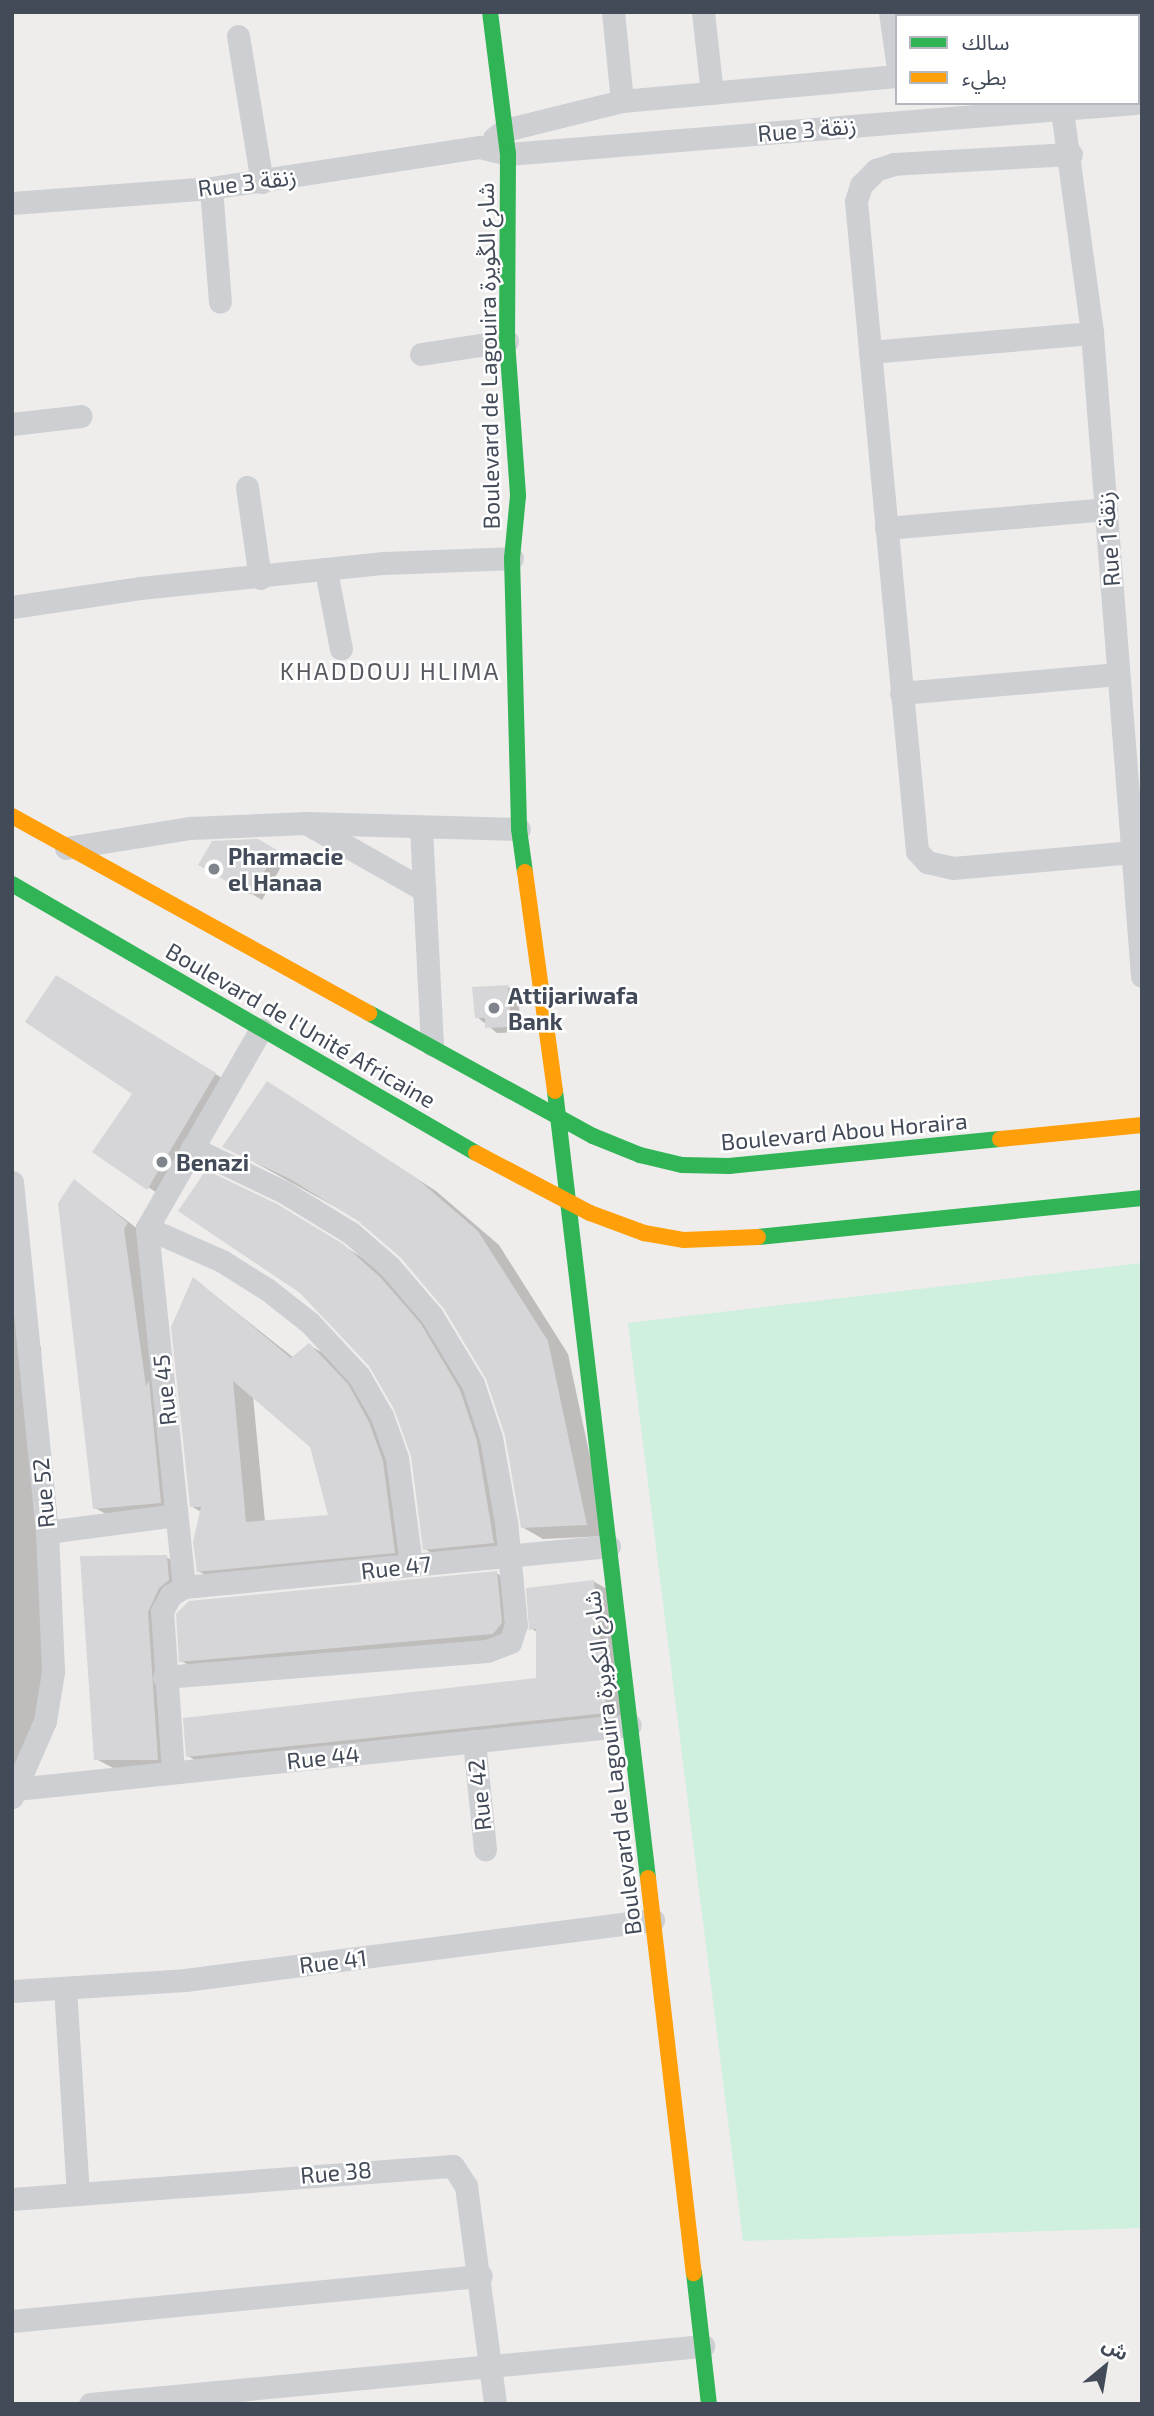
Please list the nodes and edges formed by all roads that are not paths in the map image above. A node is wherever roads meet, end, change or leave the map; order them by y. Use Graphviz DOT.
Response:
graph roads {
  1 [pos="490,12"];
  2 [pos="613,12"];
  3 [pos="703,12"];
  4 [pos="890,12"];
  5 [pos="238,36"];
  6 [pos="895,48"];
  7 [pos="895,76"];
  8 [pos="712,93"];
  9 [pos="622,101"];
  10 [pos="1100,105"];
  11 [pos="1062,107"];
  12 [pos="505,130"];
  13 [pos="480,147"];
  14 [pos="508,154"];
  15 [pos="1071,154"];
  16 [pos="262,182"];
  17 [pos="211,188"];
  18 [pos="12,203"];
  19 [pos="220,302"];
  20 [pos="1092,333"];
  21 [pos="507,341"];
  22 [pos="870,352"];
  23 [pos="421,354"];
  24 [pos="81,416"];
  25 [pos="12,424"];
  26 [pos="247,487"];
  27 [pos="1105,509"];
  28 [pos="886,528"];
  29 [pos="512,558"];
  30 [pos="326,571"];
  31 [pos="260,578"];
  32 [pos="12,607"];
  33 [pos="341,649"];
  34 [pos="1118,674"];
  35 [pos="901,693"];
  36 [pos="12,816"];
  37 [pos="306,824"];
  38 [pos="421,828"];
  39 [pos="519,829"];
  40 [pos="66,848"];
  41 [pos="1132,852"];
  42 [pos="12,884"];
  43 [pos="424,890"];
  44 [pos="1142,976"];
  45 [pos="261,1029"];
  46 [pos="432,1045"];
  47 [pos="559,1117"];
  48 [pos="1142,1125"];
  49 [pos="192,1148"];
  50 [pos="12,1182"];
  51 [pos="1142,1198"];
  52 [pos="569,1203"];
  53 [pos="147,1228"];
  54 [pos="176,1515"];
  55 [pos="47,1532"];
  56 [pos="609,1546"];
  57 [pos="510,1556"];
  58 [pos="411,1565"];
  59 [pos="184,1587"];
  60 [pos="164,1677"];
  61 [pos="630,1725"];
  62 [pos="474,1741"];
  63 [pos="173,1772"];
  64 [pos="14,1793"];
  65 [pos="485,1849"];
  66 [pos="653,1920"];
  67 [pos="65,1988"];
  68 [pos="12,1991"];
  69 [pos="78,2194"];
  70 [pos="12,2199"];
  71 [pos="481,2276"];
  72 [pos="12,2321"];
  73 [pos="703,2346"];
  74 [pos="491,2366"];
  75 [pos="89,2404"];
  76 [pos="495,2404"];
  77 [pos="709,2404"];
  1 -- 12 [label="main road, Boulevard de Lagouira شارع الڭويرة"];
  2 -- 9 [label="street"];
  3 -- 8 [label="street"];
  4 -- 6 [label="street"];
  5 -- 16 [label="street"];
  7 -- 8 [label="street, Rue 3 زنقة"];
  8 -- 9 [label="street, Rue 3 زنقة"];
  9 -- 12 [label="street, Rue 3 زنقة"];
  10 -- 11 [label="street, Rue 3 زنقة"];
  11 -- 14 [label="street, Rue 3 زنقة"];
  11 -- 15 [label="street, Rue 1 زنقة"];
  12 -- 13 [label="street, Rue 3 زنقة"];
  12 -- 14 [label="main road, Boulevard de Lagouira شارع الڭويرة"];
  13 -- 14 [label="street, Rue 3 زنقة"];
  13 -- 16 [label="street, Rue 3 زنقة"];
  14 -- 21 [label="main road, Boulevard de Lagouira شارع الڭويرة"];
  15 -- 20 [label="street, Rue 1 زنقة"];
  15 -- 22 [label="street"];
  16 -- 17 [label="street, Rue 3 زنقة"];
  17 -- 18 [label="street, Rue 3 زنقة"];
  17 -- 19 [label="street"];
  20 -- 22 [label="street"];
  20 -- 27 [label="street, Rue 1 زنقة"];
  21 -- 23 [label="street"];
  21 -- 29 [label="main road, Boulevard de Lagouira شارع الڭويرة"];
  22 -- 28 [label="street"];
  24 -- 25 [label="street"];
  26 -- 31 [label="street"];
  27 -- 28 [label="street"];
  27 -- 34 [label="street, Rue 1 زنقة"];
  28 -- 35 [label="street"];
  29 -- 30 [label="street"];
  29 -- 39 [label="main road, Boulevard de Lagouira شارع الڭويرة"];
  30 -- 31 [label="street"];
  30 -- 33 [label="street"];
  31 -- 32 [label="street"];
  34 -- 35 [label="street"];
  34 -- 41 [label="street, Rue 1 زنقة"];
  35 -- 41 [label="street"];
  36 -- 40 [label="main road, Boulevard de l'Unité Africaine"];
  37 -- 38 [label="street"];
  37 -- 40 [label="street"];
  37 -- 43 [label="street"];
  38 -- 39 [label="street"];
  38 -- 43 [label="street"];
  39 -- 47 [label="main road, Boulevard de Lagouira شارع الڭويرة"];
  40 -- 46 [label="main road, Boulevard de l'Unité Africaine"];
  41 -- 44 [label="street, Rue 1 زنقة"];
  42 -- 45 [label="main road, Boulevard de l'Unité Africaine"];
  43 -- 46 [label="street"];
  45 -- 49 [label="street"];
  45 -- 52 [label="main road, Boulevard de l'Unité Africaine"];
  46 -- 47 [label="main road, Boulevard de l'Unité Africaine"];
  47 -- 48 [label="main road, Boulevard Abou Horaira"];
  47 -- 52 [label="main road, Boulevard de Lagouira شارع الكويرة"];
  49 -- 53 [label="street"];
  49 -- 57 [label="street"];
  50 -- 55 [label="street, Rue 52"];
  51 -- 52 [label="main road"];
  52 -- 56 [label="main road, Boulevard de Lagouira شارع الكويرة"];
  53 -- 54 [label="street, Rue 45"];
  53 -- 58 [label="street"];
  54 -- 55 [label="street"];
  54 -- 59 [label="street, Rue 45"];
  55 -- 64 [label="street, Rue 52"];
  56 -- 57 [label="street, Rue 47"];
  56 -- 61 [label="main road, Boulevard de Lagouira شارع الكويرة"];
  57 -- 58 [label="street, Rue 47"];
  57 -- 60 [label="street"];
  58 -- 59 [label="street, Rue 47"];
  59 -- 60 [label="street"];
  60 -- 63 [label="street"];
  61 -- 62 [label="street, Rue 44"];
  61 -- 66 [label="main road, Boulevard de Lagouira شارع الكويرة"];
  62 -- 63 [label="street, Rue 44"];
  62 -- 65 [label="street, Rue 42"];
  63 -- 64 [label="street, Rue 44"];
  66 -- 67 [label="street, Rue 41"];
  66 -- 73 [label="main road, Boulevard de Lagouira شارع الكويرة"];
  67 -- 68 [label="street, Rue 41"];
  67 -- 69 [label="street"];
  69 -- 70 [label="street, Rue 38"];
  69 -- 71 [label="street, Rue 38"];
  71 -- 72 [label="street"];
  71 -- 74 [label="street, Rue 38"];
  73 -- 74 [label="street"];
  73 -- 77 [label="main road, Boulevard de Lagouira شارع الكويرة"];
  74 -- 75 [label="street"];
  74 -- 76 [label="street, Rue 38"];
}
